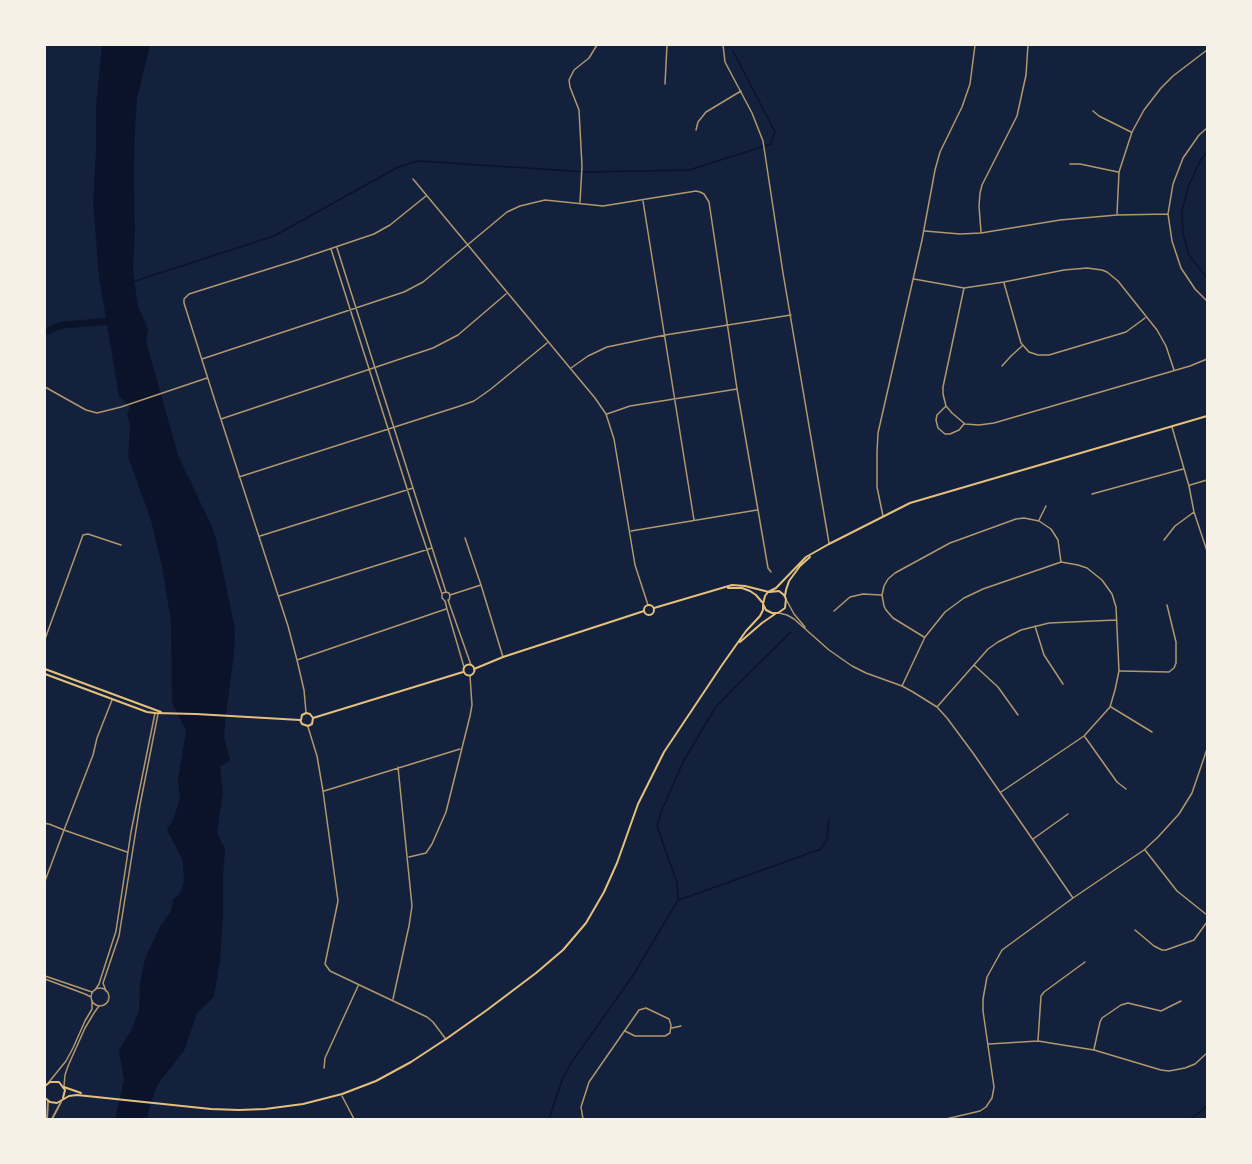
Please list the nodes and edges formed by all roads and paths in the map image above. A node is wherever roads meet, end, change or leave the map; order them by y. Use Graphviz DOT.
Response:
graph roads {
  1 [pos="597,45"];
  2 [pos="667,45"];
  3 [pos="723,45"];
  4 [pos="975,45"];
  5 [pos="1028,45"];
  6 [pos="1207,50"];
  7 [pos="665,84"];
  8 [pos="741,91"];
  9 [pos="1093,111"];
  10 [pos="1207,128"];
  11 [pos="696,130"];
  12 [pos="1132,132"];
  13 [pos="1070,164"];
  14 [pos="1119,172"];
  15 [pos="413,179"];
  16 [pos="426,196"];
  17 [pos="642,200"];
  18 [pos="580,204"];
  19 [pos="1168,214"];
  20 [pos="1117,215"];
  21 [pos="924,231"];
  22 [pos="981,233"];
  23 [pos="468,245"];
  24 [pos="336,247"];
  25 [pos="331,249"];
  26 [pos="913,279"];
  27 [pos="1004,282"];
  28 [pos="963,288"];
  29 [pos="507,293"];
  30 [pos="1207,301"];
  31 [pos="356,308"];
  32 [pos="350,310"];
  33 [pos="791,315"];
  34 [pos="1147,317"];
  35 [pos="728,326"];
  36 [pos="665,336"];
  37 [pos="548,342"];
  38 [pos="1023,346"];
  39 [pos="202,358"];
  40 [pos="1207,359"];
  41 [pos="1002,366"];
  42 [pos="375,367"];
  43 [pos="369,369"];
  44 [pos="571,369"];
  45 [pos="1174,370"];
  46 [pos="208,378"];
  47 [pos="45,387"];
  48 [pos="737,389"];
  49 [pos="675,400"];
  50 [pos="946,406"];
  51 [pos="606,414"];
  52 [pos="1207,416"];
  53 [pos="221,419"];
  54 [pos="965,424"];
  55 [pos="1172,427"];
  56 [pos="395,428"];
  57 [pos="389,429"];
  58 [pos="1184,468"];
  59 [pos="239,477"];
  60 [pos="1207,480"];
  61 [pos="1189,486"];
  62 [pos="413,488"];
  63 [pos="408,489"];
  64 [pos="1092,494"];
  65 [pos="1046,506"];
  66 [pos="758,510"];
  67 [pos="1194,512"];
  68 [pos="883,516"];
  69 [pos="694,520"];
  70 [pos="1039,521"];
  71 [pos="629,531"];
  72 [pos="259,536"];
  73 [pos="1207,537"];
  74 [pos="465,538"];
  75 [pos="1203,538"];
  76 [pos="1164,540"];
  77 [pos="829,544"];
  78 [pos="121,545"];
  79 [pos="432,548"];
  80 [pos="427,549"];
  81 [pos="816,551"];
  82 [pos="1207,551"];
  83 [pos="1061,562"];
  84 [pos="771,572"];
  85 [pos="481,585"];
  86 [pos="722,588"];
  87 [pos="446,592"];
  88 [pos="769,592"];
  89 [pos="442,594"];
  90 [pos="450,595"];
  91 [pos="882,595"];
  92 [pos="278,597"];
  93 [pos="786,599"];
  94 [pos="447,600"];
  95 [pos="648,605"];
  96 [pos="763,605"];
  97 [pos="1167,605"];
  98 [pos="654,608"];
  99 [pos="447,609"];
  100 [pos="644,611"];
  101 [pos="834,611"];
  102 [pos="778,613"];
  103 [pos="1116,620"];
  104 [pos="1035,626"];
  105 [pos="810,632"];
  106 [pos="924,637"];
  107 [pos="45,639"];
  108 [pos="734,649"];
  109 [pos="503,657"];
  110 [pos="297,660"];
  111 [pos="974,664"];
  112 [pos="471,665"];
  113 [pos="464,666"];
  114 [pos="45,669"];
  115 [pos="474,669"];
  116 [pos="1119,671"];
  117 [pos="463,672"];
  118 [pos="45,674"];
  119 [pos="470,676"];
  120 [pos="1064,684"];
  121 [pos="902,686"];
  122 [pos="114,695"];
  123 [pos="112,699"];
  124 [pos="937,707"];
  125 [pos="1110,707"];
  126 [pos="157,712"];
  127 [pos="306,713"];
  128 [pos="1018,715"];
  129 [pos="313,718"];
  130 [pos="300,720"];
  131 [pos="308,726"];
  132 [pos="1152,732"];
  133 [pos="1084,736"];
  134 [pos="461,748"];
  135 [pos="1207,749"];
  136 [pos="398,767"];
  137 [pos="1126,789"];
  138 [pos="323,791"];
  139 [pos="1001,792"];
  140 [pos="1068,814"];
  141 [pos="47,823"];
  142 [pos="64,830"];
  143 [pos="1032,839"];
  144 [pos="1144,850"];
  145 [pos="130,853"];
  146 [pos="408,857"];
  147 [pos="45,881"];
  148 [pos="1073,898"];
  149 [pos="1207,915"];
  150 [pos="1207,922"];
  151 [pos="1135,930"];
  152 [pos="1085,962"];
  153 [pos="45,977"];
  154 [pos="358,985"];
  155 [pos="94,991"];
  156 [pos="106,991"];
  157 [pos="91,997"];
  158 [pos="393,1000"];
  159 [pos="1180,1001"];
  160 [pos="92,1002"];
  161 [pos="99,1006"];
  162 [pos="681,1026"];
  163 [pos="672,1028"];
  164 [pos="625,1031"];
  165 [pos="446,1039"];
  166 [pos="1038,1041"];
  167 [pos="988,1044"];
  168 [pos="1094,1050"];
  169 [pos="1207,1053"];
  170 [pos="324,1068"];
  171 [pos="47,1084"];
  172 [pos="64,1087"];
  173 [pos="342,1094"];
  174 [pos="86,1095"];
  175 [pos="46,1099"];
  176 [pos="63,1099"];
  177 [pos="47,1119"];
  178 [pos="52,1119"];
  179 [pos="354,1119"];
  180 [pos="583,1119"];
  181 [pos="946,1119"];
  1 -- 18 [label="street"];
  2 -- 7 [label="street"];
  3 -- 8 [label="street"];
  4 -- 21 [label="street"];
  5 -- 22 [label="street"];
  6 -- 12 [label="street"];
  8 -- 11 [label="street"];
  8 -- 33 [label="street"];
  9 -- 12 [label="street"];
  10 -- 19 [label="street"];
  12 -- 14 [label="street"];
  13 -- 14 [label="street"];
  14 -- 20 [label="street"];
  15 -- 16 [label="street"];
  16 -- 23 [label="street"];
  16 -- 24 [label="street"];
  17 -- 18 [label="street"];
  17 -- 35 [label="street"];
  17 -- 36 [label="street"];
  18 -- 23 [label="street"];
  19 -- 20 [label="street"];
  19 -- 30 [label="street"];
  20 -- 22 [label="street"];
  21 -- 22 [label="street"];
  21 -- 26 [label="street"];
  23 -- 29 [label="street"];
  23 -- 31 [label="street"];
  24 -- 25 [label="street"];
  24 -- 31 [label="street"];
  25 -- 32 [label="street"];
  25 -- 39 [label="street"];
  26 -- 28 [label="street"];
  26 -- 68 [label="street"];
  27 -- 28 [label="street"];
  27 -- 34 [label="street"];
  27 -- 38 [label="street"];
  28 -- 50 [label="street"];
  29 -- 37 [label="street"];
  29 -- 42 [label="street"];
  31 -- 32 [label="street"];
  31 -- 42 [label="street"];
  32 -- 39 [label="street"];
  32 -- 43 [label="street"];
  33 -- 35 [label="street"];
  33 -- 77 [label="street"];
  34 -- 38 [label="street"];
  34 -- 45 [label="street"];
  35 -- 36 [label="street"];
  35 -- 48 [label="street"];
  36 -- 44 [label="street"];
  36 -- 49 [label="street"];
  37 -- 44 [label="street"];
  37 -- 56 [label="street"];
  38 -- 41 [label="street"];
  39 -- 46 [label="street"];
  40 -- 45 [label="street"];
  42 -- 43 [label="street"];
  42 -- 56 [label="street"];
  43 -- 53 [label="street"];
  43 -- 57 [label="street"];
  44 -- 51 [label="street"];
  45 -- 54 [label="street"];
  46 -- 47 [label="street"];
  46 -- 53 [label="street"];
  48 -- 49 [label="street"];
  48 -- 66 [label="street"];
  49 -- 51 [label="street"];
  49 -- 69 [label="street"];
  50 -- 54 [label="street"];
  50 -- 54 [label="street"];
  51 -- 71 [label="street"];
  52 -- 55 [label="main road"];
  53 -- 59 [label="street"];
  55 -- 58 [label="street"];
  55 -- 68 [label="main road"];
  56 -- 57 [label="street"];
  56 -- 62 [label="street"];
  57 -- 59 [label="street"];
  57 -- 63 [label="street"];
  58 -- 61 [label="street"];
  58 -- 64 [label="street"];
  59 -- 72 [label="street"];
  60 -- 61 [label="street"];
  61 -- 67 [label="street"];
  62 -- 63 [label="street"];
  62 -- 79 [label="street"];
  63 -- 72 [label="street"];
  63 -- 80 [label="street"];
  65 -- 70 [label="street"];
  66 -- 69 [label="street"];
  66 -- 84 [label="street"];
  67 -- 75 [label="street"];
  67 -- 76 [label="street"];
  68 -- 77 [label="main road"];
  69 -- 71 [label="street"];
  70 -- 83 [label="street"];
  70 -- 91 [label="street"];
  71 -- 95 [label="street"];
  72 -- 92 [label="street"];
  73 -- 75 [label="street"];
  74 -- 85 [label="street"];
  75 -- 82 [label="street"];
  77 -- 81 [label="main road"];
  78 -- 107 [label="street"];
  79 -- 80 [label="street"];
  79 -- 87 [label="street"];
  80 -- 89 [label="street"];
  80 -- 92 [label="street"];
  81 -- 88 [label="main road"];
  81 -- 93 [label="main road"];
  83 -- 103 [label="street"];
  83 -- 106 [label="street"];
  85 -- 90 [label="street"];
  85 -- 109 [label="street"];
  86 -- 88 [label="main road"];
  86 -- 96 [label="main road"];
  86 -- 98 [label="main road"];
  87 -- 89 [label="street"];
  87 -- 90 [label="street"];
  88 -- 93 [label="main road"];
  88 -- 96 [label="main road"];
  89 -- 94 [label="street"];
  90 -- 94 [label="street"];
  91 -- 101 [label="street"];
  91 -- 106 [label="street"];
  92 -- 110 [label="street"];
  93 -- 102 [label="main road"];
  93 -- 105 [label="street"];
  94 -- 99 [label="street"];
  94 -- 112 [label="street"];
  95 -- 98 [label="main road"];
  95 -- 100 [label="main road"];
  96 -- 102 [label="main road"];
  96 -- 108 [label="main road"];
  97 -- 116 [label="street"];
  98 -- 100 [label="main road"];
  99 -- 110 [label="street"];
  99 -- 113 [label="street"];
  100 -- 109 [label="main road"];
  102 -- 105 [label="street"];
  102 -- 108 [label="main road"];
  103 -- 104 [label="street"];
  103 -- 116 [label="street"];
  104 -- 111 [label="street"];
  104 -- 120 [label="street"];
  105 -- 121 [label="street"];
  106 -- 121 [label="street"];
  108 -- 165 [label="main road"];
  109 -- 115 [label="main road"];
  110 -- 127 [label="street"];
  111 -- 124 [label="street"];
  111 -- 128 [label="street"];
  112 -- 113 [label="main road"];
  112 -- 115 [label="main road"];
  113 -- 117 [label="main road"];
  114 -- 122 [label="main road"];
  115 -- 119 [label="main road"];
  116 -- 125 [label="street"];
  117 -- 119 [label="main road"];
  117 -- 129 [label="main road"];
  118 -- 123 [label="main road"];
  119 -- 134 [label="street"];
  121 -- 124 [label="street"];
  122 -- 123 [label="main road"];
  122 -- 126 [label="main road"];
  123 -- 126 [label="main road"];
  123 -- 142 [label="street"];
  124 -- 139 [label="street"];
  125 -- 132 [label="street"];
  125 -- 133 [label="street"];
  126 -- 130 [label="main road"];
  126 -- 145 [label="street"];
  127 -- 129 [label="main road"];
  127 -- 130 [label="main road"];
  129 -- 131 [label="main road"];
  130 -- 131 [label="main road"];
  131 -- 138 [label="street"];
  133 -- 137 [label="street"];
  133 -- 139 [label="street"];
  134 -- 136 [label="street"];
  134 -- 146 [label="street"];
  135 -- 144 [label="street"];
  136 -- 138 [label="street"];
  136 -- 146 [label="street"];
  138 -- 154 [label="street"];
  139 -- 143 [label="street"];
  140 -- 143 [label="street"];
  141 -- 142 [label="street"];
  142 -- 145 [label="street"];
  142 -- 147 [label="street"];
  143 -- 148 [label="street"];
  144 -- 148 [label="street"];
  144 -- 149 [label="street"];
  145 -- 155 [label="street"];
  145 -- 156 [label="street"];
  146 -- 158 [label="street"];
  148 -- 167 [label="street"];
  150 -- 151 [label="street"];
  152 -- 166 [label="street"];
  153 -- 155 [label="street"];
  153 -- 157 [label="street"];
  154 -- 158 [label="street"];
  154 -- 170 [label="street"];
  155 -- 156 [label="street"];
  155 -- 157 [label="street"];
  156 -- 161 [label="street"];
  157 -- 160 [label="street"];
  158 -- 165 [label="street"];
  159 -- 168 [label="street"];
  160 -- 161 [label="street"];
  160 -- 171 [label="street"];
  161 -- 172 [label="street"];
  162 -- 163 [label="street"];
  163 -- 164 [label="street"];
  163 -- 164 [label="street"];
  164 -- 180 [label="street"];
  165 -- 173 [label="main road"];
  166 -- 167 [label="street"];
  166 -- 168 [label="street"];
  167 -- 181 [label="street"];
  168 -- 169 [label="street"];
  171 -- 172 [label="main road"];
  172 -- 174 [label="main road"];
  172 -- 176 [label="main road"];
  173 -- 174 [label="main road"];
  173 -- 179 [label="street"];
  174 -- 176 [label="main road"];
  175 -- 176 [label="main road"];
  175 -- 177 [label="street"];
  176 -- 178 [label="street"];
}
